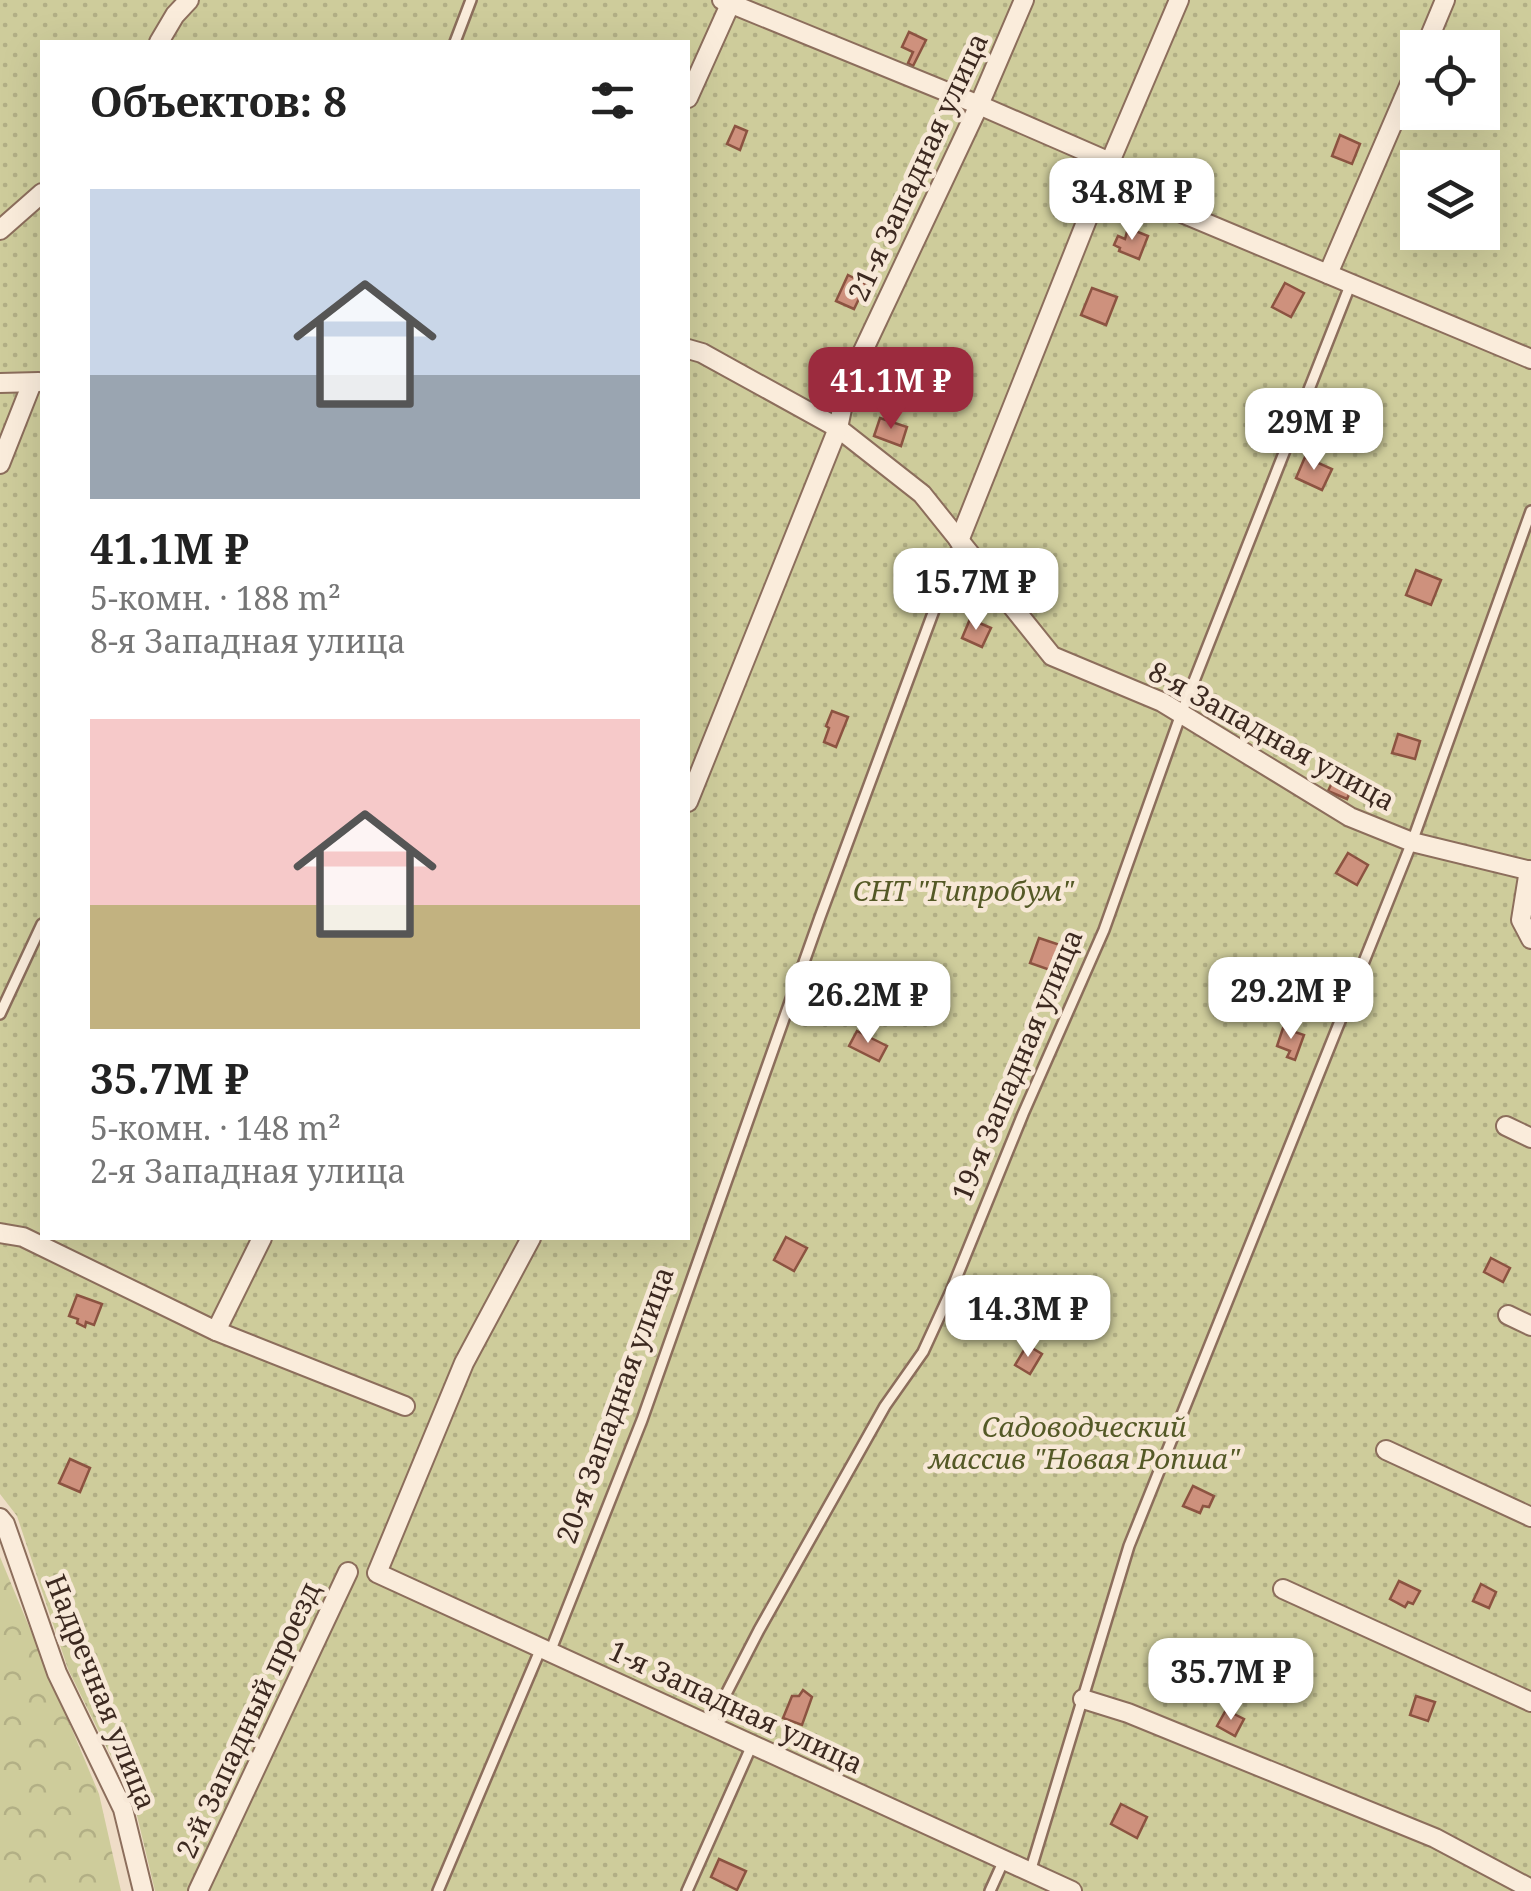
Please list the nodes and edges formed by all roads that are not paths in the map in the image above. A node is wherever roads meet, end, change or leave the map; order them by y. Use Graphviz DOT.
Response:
graph roads {
  1 [pos="189,0"];
  2 [pos="471,0"];
  3 [pos="1024,0"];
  4 [pos="1179,0"];
  5 [pos="1445,0"];
  6 [pos="728,1"];
  7 [pos="1432,30"];
  8 [pos="159,40"];
  9 [pos="457,40"];
  10 [pos="690,93"];
  11 [pos="978,104"];
  12 [pos="1400,106"];
  13 [pos="1110,162"];
  14 [pos="1103,180"];
  15 [pos="40,195"];
  16 [pos="0,230"];
  17 [pos="1328,274"];
  18 [pos="1351,283"];
  19 [pos="690,350"];
  20 [pos="1531,359"];
  21 [pos="37,382"];
  22 [pos="0,384"];
  23 [pos="838,428"];
  24 [pos="0,464"];
  25 [pos="1531,511"];
  26 [pos="959,541"];
  27 [pos="1181,714"];
  28 [pos="690,797"];
  29 [pos="1412,842"];
  30 [pos="1530,870"];
  31 [pos="40,928"];
  32 [pos="1531,939"];
  33 [pos="0,1014"];
  34 [pos="1506,1126"];
  35 [pos="1531,1138"];
  36 [pos="0,1233"];
  37 [pos="261,1240"];
  38 [pos="529,1240"];
  39 [pos="1508,1315"];
  40 [pos="1531,1326"];
  41 [pos="216,1331"];
  42 [pos="405,1406"];
  43 [pos="1386,1450"];
  44 [pos="1531,1516"];
  45 [pos="0,1518"];
  46 [pos="348,1572"];
  47 [pos="1284,1589"];
  48 [pos="546,1650"];
  49 [pos="1082,1699"];
  50 [pos="1531,1702"];
  51 [pos="710,1725"];
  52 [pos="752,1745"];
  53 [pos="1004,1860"];
  54 [pos="1030,1872"];
  55 [pos="1531,1889"];
  56 [pos="143,1891"];
  57 [pos="198,1891"];
  58 [pos="438,1891"];
  59 [pos="687,1891"];
  60 [pos="990,1891"];
  61 [pos="1072,1891"];
  1 -- 8 [label="street"];
  2 -- 9 [label="lane"];
  3 -- 11 [label="street, 21-я Западная улица"];
  4 -- 13 [label="street, 20-я Западная улица"];
  5 -- 7 [label="street"];
  6 -- 10 [label="street"];
  6 -- 11 [label="street"];
  11 -- 13 [label="street"];
  11 -- 23 [label="street, 21-я Западная улица"];
  12 -- 17 [label="street"];
  13 -- 14 [label="street, 20-я Западная улица"];
  14 -- 17 [label="street"];
  14 -- 26 [label="street, 20-я Западная улица"];
  15 -- 16 [label="street"];
  17 -- 18 [label="street"];
  18 -- 20 [label="street"];
  18 -- 27 [label="lane, 19-я Западная улица"];
  19 -- 23 [label="street, 8-я Западная улица"];
  21 -- 22 [label="street"];
  21 -- 24 [label="street"];
  23 -- 26 [label="street, 8-я Западная улица"];
  23 -- 28 [label="street, 21-я Западная улица"];
  25 -- 29 [label="lane"];
  26 -- 27 [label="street, 8-я Западная улица"];
  26 -- 48 [label="lane, 20-я Западная улица"];
  27 -- 29 [label="street, 8-я Западная улица"];
  27 -- 51 [label="lane, 19-я Западная улица"];
  29 -- 30 [label="street, 8-я Западная улица"];
  29 -- 49 [label="lane"];
  30 -- 32 [label="street"];
  31 -- 33 [label="lane"];
  34 -- 35 [label="street"];
  36 -- 41 [label="street"];
  37 -- 41 [label="street"];
  38 -- 48 [label="street, 1-я Западная улица"];
  39 -- 40 [label="street"];
  41 -- 42 [label="street"];
  43 -- 44 [label="street"];
  45 -- 56 [label="street, Надречная улица"];
  46 -- 57 [label="street, 2-й Западный проезд"];
  47 -- 50 [label="street"];
  48 -- 51 [label="street, 1-я Западная улица"];
  48 -- 58 [label="lane, 20-я Западная улица"];
  49 -- 54 [label="lane"];
  49 -- 55 [label="street"];
  51 -- 52 [label="street, 1-я Западная улица"];
  52 -- 53 [label="street, 1-я Западная улица"];
  52 -- 59 [label="lane"];
  53 -- 54 [label="street, 1-я Западная улица"];
  53 -- 60 [label="lane"];
  54 -- 61 [label="street, 1-я Западная улица"];
}
